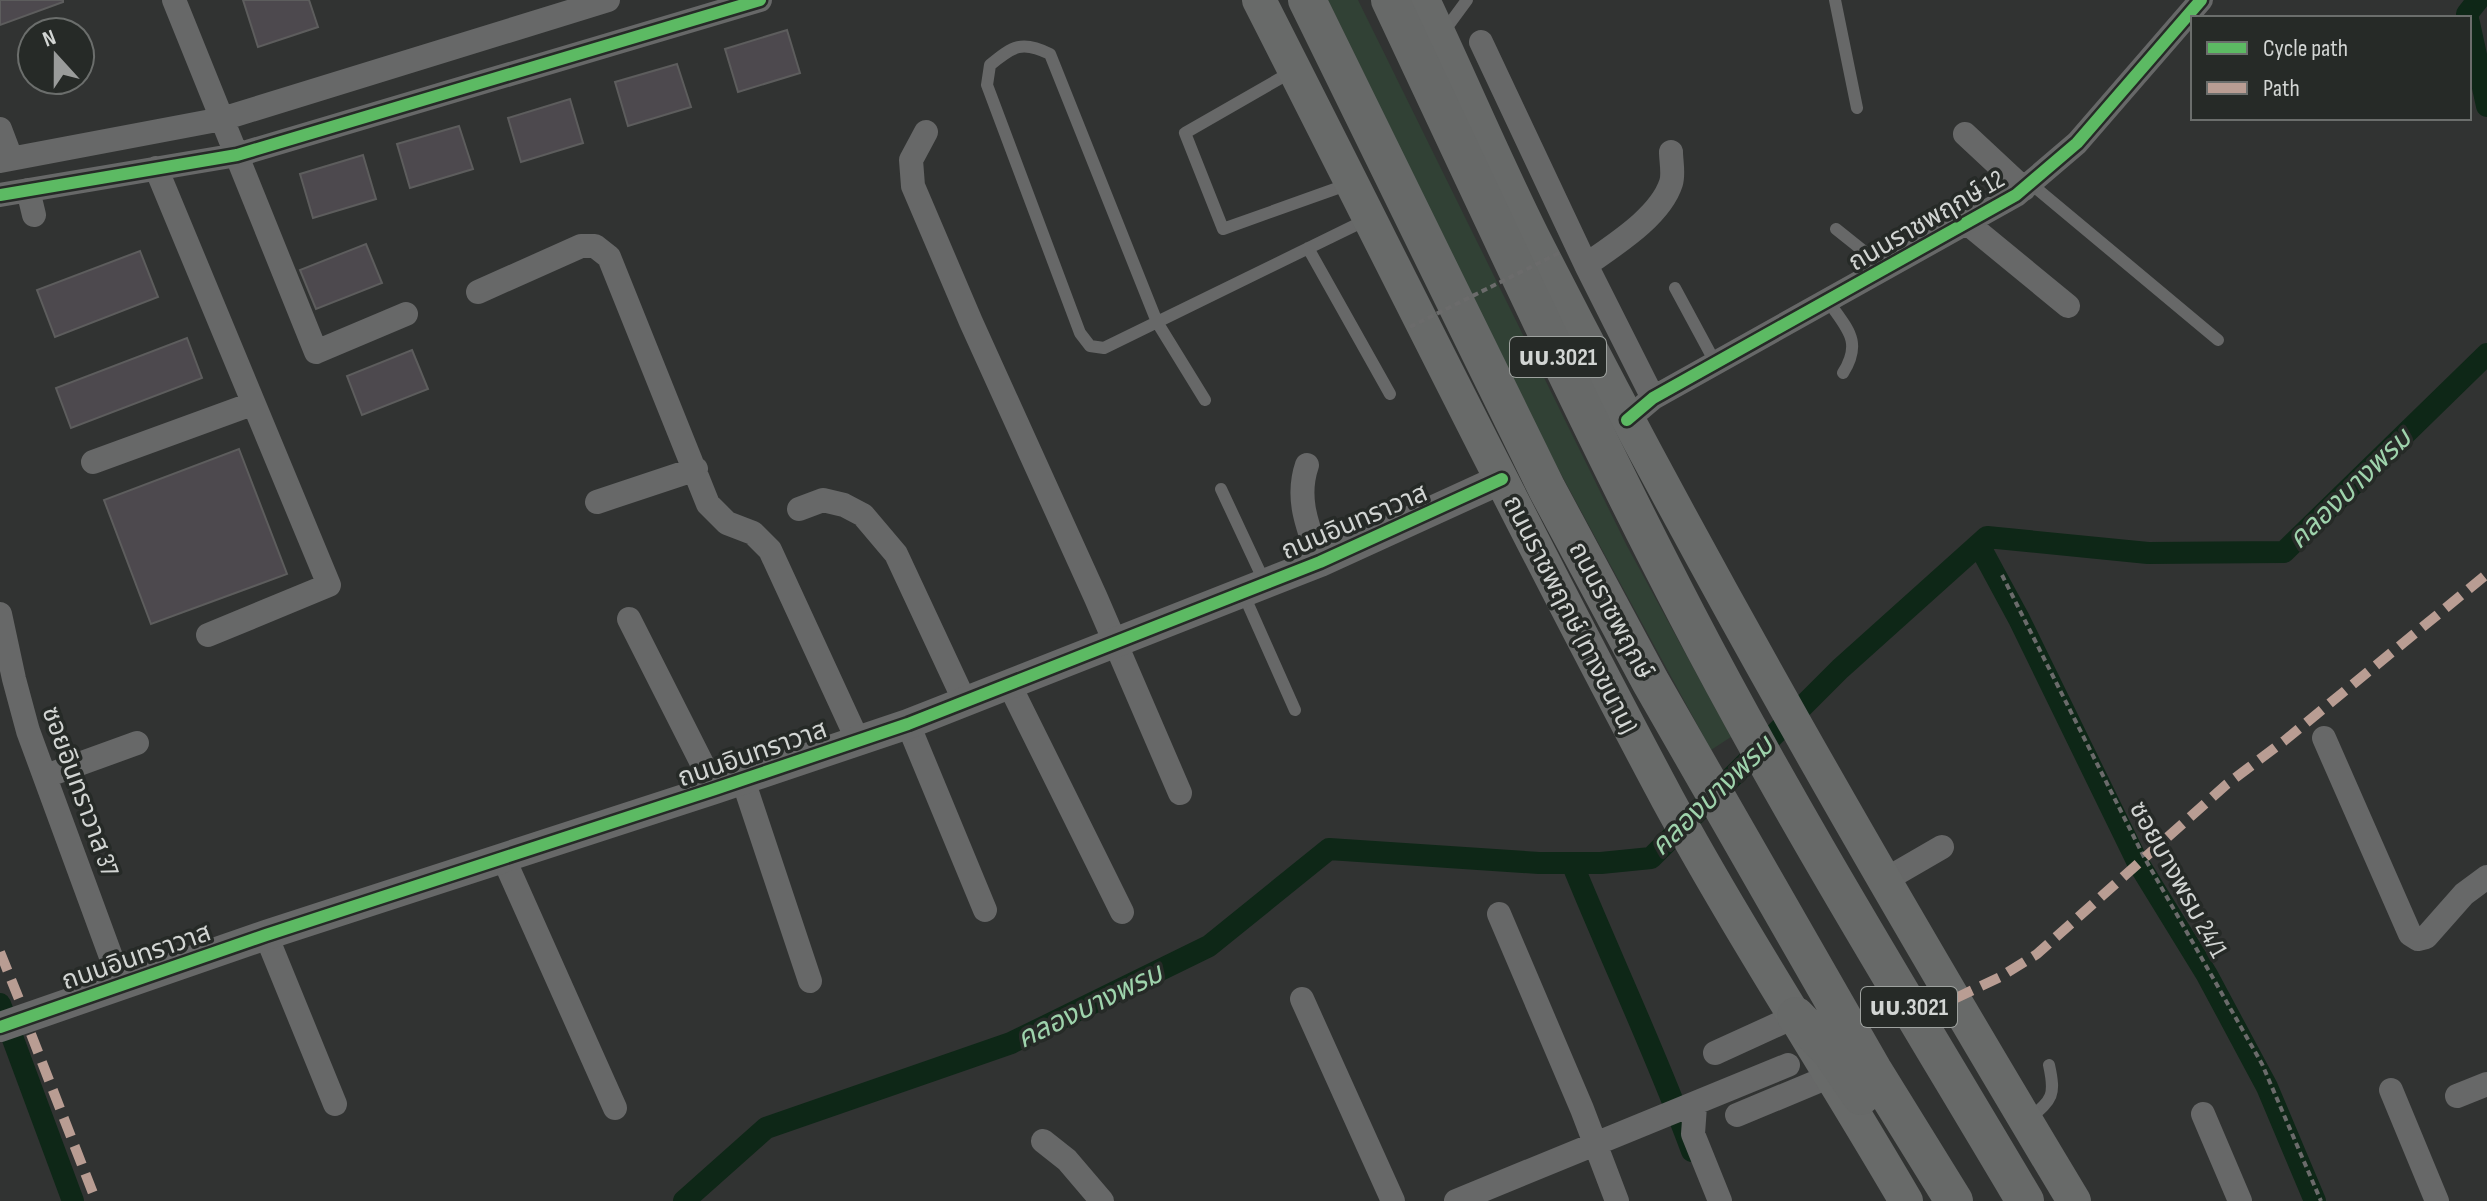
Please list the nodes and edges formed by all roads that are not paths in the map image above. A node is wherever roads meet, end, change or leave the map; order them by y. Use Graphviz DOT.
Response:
graph roads {
  1 [pos="174,0"];
  2 [pos="608,0"];
  3 [pos="760,0"];
  4 [pos="1259,0"];
  5 [pos="1307,0"];
  6 [pos="1390,0"];
  7 [pos="1423,0"];
  8 [pos="1467,0"];
  9 [pos="1835,0"];
  10 [pos="2201,0"];
  11 [pos="1440,37"];
  12 [pos="1481,42"];
  13 [pos="1295,70"];
  14 [pos="1857,108"];
  15 [pos="222,119"];
  16 [pos="0,129"];
  17 [pos="926,132"];
  18 [pos="1965,134"];
  19 [pos="1671,152"];
  20 [pos="237,155"];
  21 [pos="5,159"];
  22 [pos="156,168"];
  23 [pos="1352,183"];
  24 [pos="2027,186"];
  25 [pos="28,190"];
  26 [pos="0,195"];
  27 [pos="34,215"];
  28 [pos="1369,219"];
  29 [pos="1967,223"];
  30 [pos="1836,229"];
  31 [pos="1308,248"];
  32 [pos="1586,265"];
  33 [pos="1886,269"];
  34 [pos="1675,288"];
  35 [pos="478,292"];
  36 [pos="1828,301"];
  37 [pos="2068,306"];
  38 [pos="406,314"];
  39 [pos="1157,322"];
  40 [pos="2218,340"];
  41 [pos="1716,364"];
  42 [pos="1843,373"];
  43 [pos="1390,394"];
  44 [pos="1653,398"];
  45 [pos="1205,400"];
  46 [pos="252,404"];
  47 [pos="1627,420"];
  48 [pos="93,462"];
  49 [pos="1307,465"];
  50 [pos="696,469"];
  51 [pos="1502,479"];
  52 [pos="1221,489"];
  53 [pos="597,502"];
  54 [pos="799,509"];
  55 [pos="1320,562"];
  56 [pos="1254,588"];
  57 [pos="0,614"];
  58 [pos="629,619"];
  59 [pos="208,635"];
  60 [pos="1114,642"];
  61 [pos="1010,686"];
  62 [pos="965,702"];
  63 [pos="1295,710"];
  64 [pos="908,724"];
  65 [pos="2324,738"];
  66 [pos="858,741"];
  67 [pos="137,743"];
  68 [pos="46,776"];
  69 [pos="729,785"];
  70 [pos="1180,793"];
  71 [pos="1942,847"];
  72 [pos="503,857"];
  73 [pos="2487,877"];
  74 [pos="1885,880"];
  75 [pos="985,910"];
  76 [pos="1122,912"];
  77 [pos="1499,914"];
  78 [pos="266,935"];
  79 [pos="810,981"];
  80 [pos="121,984"];
  81 [pos="1302,999"];
  82 [pos="1796,1016"];
  83 [pos="12,1023"];
  84 [pos="1715,1053"];
  85 [pos="1788,1065"];
  86 [pos="2049,1065"];
  87 [pos="1836,1081"];
  88 [pos="2487,1084"];
  89 [pos="2391,1090"];
  90 [pos="2457,1096"];
  91 [pos="335,1104"];
  92 [pos="615,1108"];
  93 [pos="1686,1109"];
  94 [pos="2203,1114"];
  95 [pos="1737,1115"];
  96 [pos="2026,1122"];
  97 [pos="1043,1141"];
  98 [pos="1596,1145"];
  99 [pos="1102,1201"];
  100 [pos="1393,1201"];
  101 [pos="1456,1201"];
  102 [pos="1617,1201"];
  103 [pos="1720,1201"];
  104 [pos="1906,1201"];
  105 [pos="1931,1201"];
  106 [pos="1954,1201"];
  107 [pos="2025,1201"];
  108 [pos="2074,1201"];
  109 [pos="2240,1201"];
  110 [pos="2437,1201"];
  1 -- 15 [label="street"];
  2 -- 15 [label="street"];
  3 -- 20 [label="street"];
  4 -- 13 [label="main road, ถนนราชพฤกษ์ (ทางขนาน)"];
  5 -- 106 [label="main road, ถนนราชพฤกษ์ / นบ.3021"];
  6 -- 107 [label="main road, นบ.3021"];
  7 -- 11 [label="main road, นบ.3021"];
  8 -- 11 [label="lane"];
  9 -- 14 [label="lane"];
  10 -- 24 [label="street, ถนนราชพฤกษ์ 12"];
  11 -- 47 [label="main road, นบ.3021"];
  12 -- 32 [label="street"];
  13 -- 23 [label="main road, ถนนราชพฤกษ์ (ทางขนาน)"];
  13 -- 23 [label="lane"];
  15 -- 20 [label="street"];
  15 -- 21 [label="street"];
  16 -- 21 [label="street"];
  17 -- 60 [label="street"];
  18 -- 24 [label="street"];
  19 -- 32 [label="street"];
  20 -- 22 [label="street"];
  20 -- 38 [label="street"];
  22 -- 25 [label="street"];
  22 -- 46 [label="street"];
  23 -- 28 [label="main road, ถนนราชพฤกษ์ (ทางขนาน)"];
  24 -- 29 [label="street, ถนนราชพฤกษ์ 12"];
  24 -- 40 [label="lane"];
  25 -- 26 [label="street"];
  25 -- 27 [label="street"];
  28 -- 31 [label="lane"];
  28 -- 51 [label="main road, ถนนราชพฤกษ์ (ทางขนาน)"];
  29 -- 33 [label="street, ถนนราชพฤกษ์ 12"];
  29 -- 37 [label="street"];
  30 -- 33 [label="lane"];
  31 -- 39 [label="lane"];
  31 -- 43 [label="lane"];
  32 -- 44 [label="street"];
  33 -- 36 [label="street, ถนนราชพฤกษ์ 12"];
  34 -- 41 [label="lane"];
  35 -- 50 [label="street"];
  36 -- 41 [label="street, ถนนราชพฤกษ์ 12"];
  36 -- 42 [label="lane"];
  39 -- 39 [label="lane"];
  39 -- 45 [label="lane"];
  41 -- 44 [label="street, ถนนราชพฤกษ์ 12"];
  44 -- 47 [label="street, ถนนราชพฤกษ์ 12"];
  46 -- 48 [label="street"];
  46 -- 59 [label="street"];
  47 -- 74 [label="main road, นบ.3021"];
  49 -- 55 [label="street"];
  50 -- 53 [label="street"];
  50 -- 66 [label="street"];
  51 -- 55 [label="street, ถนนอินทราวาส"];
  51 -- 82 [label="main road, ถนนราชพฤกษ์ (ทางขนาน)"];
  52 -- 56 [label="lane"];
  54 -- 62 [label="street"];
  55 -- 56 [label="street, ถนนอินทราวาส"];
  56 -- 60 [label="street, ถนนอินทราวาส"];
  56 -- 63 [label="lane"];
  57 -- 68 [label="street, ซอยอินทราวาส 37"];
  58 -- 69 [label="street"];
  60 -- 61 [label="street, ถนนอินทราวาส"];
  60 -- 70 [label="street"];
  61 -- 62 [label="street, ถนนอินทราวาส"];
  61 -- 76 [label="street"];
  62 -- 64 [label="street, ถนนอินทราวาส"];
  64 -- 66 [label="street, ถนนอินทราวาส"];
  64 -- 75 [label="street"];
  65 -- 73 [label="street"];
  66 -- 69 [label="street, ถนนอินทราวาส"];
  67 -- 68 [label="street"];
  68 -- 80 [label="street, ซอยอินทราวาส 37"];
  69 -- 72 [label="street, ถนนอินทราวาส"];
  69 -- 79 [label="street"];
  71 -- 74 [label="street"];
  72 -- 78 [label="street, ถนนอินทราวาส"];
  72 -- 92 [label="street"];
  74 -- 96 [label="main road, นบ.3021"];
  77 -- 98 [label="street"];
  78 -- 80 [label="street, ถนนอินทราวาส"];
  78 -- 91 [label="street"];
  80 -- 83 [label="street, ถนนอินทราวาส"];
  81 -- 100 [label="street"];
  82 -- 84 [label="street"];
  82 -- 87 [label="main road, ถนนราชพฤกษ์ (ทางขนาน)"];
  82 -- 105 [label="main road"];
  85 -- 93 [label="street"];
  86 -- 96 [label="lane"];
  87 -- 95 [label="street"];
  87 -- 104 [label="main road"];
  88 -- 90 [label="street"];
  89 -- 110 [label="street"];
  93 -- 98 [label="street"];
  93 -- 103 [label="street"];
  94 -- 109 [label="street"];
  96 -- 108 [label="main road, นบ.3021"];
  97 -- 99 [label="street"];
  98 -- 101 [label="street"];
  98 -- 102 [label="street"];
}
